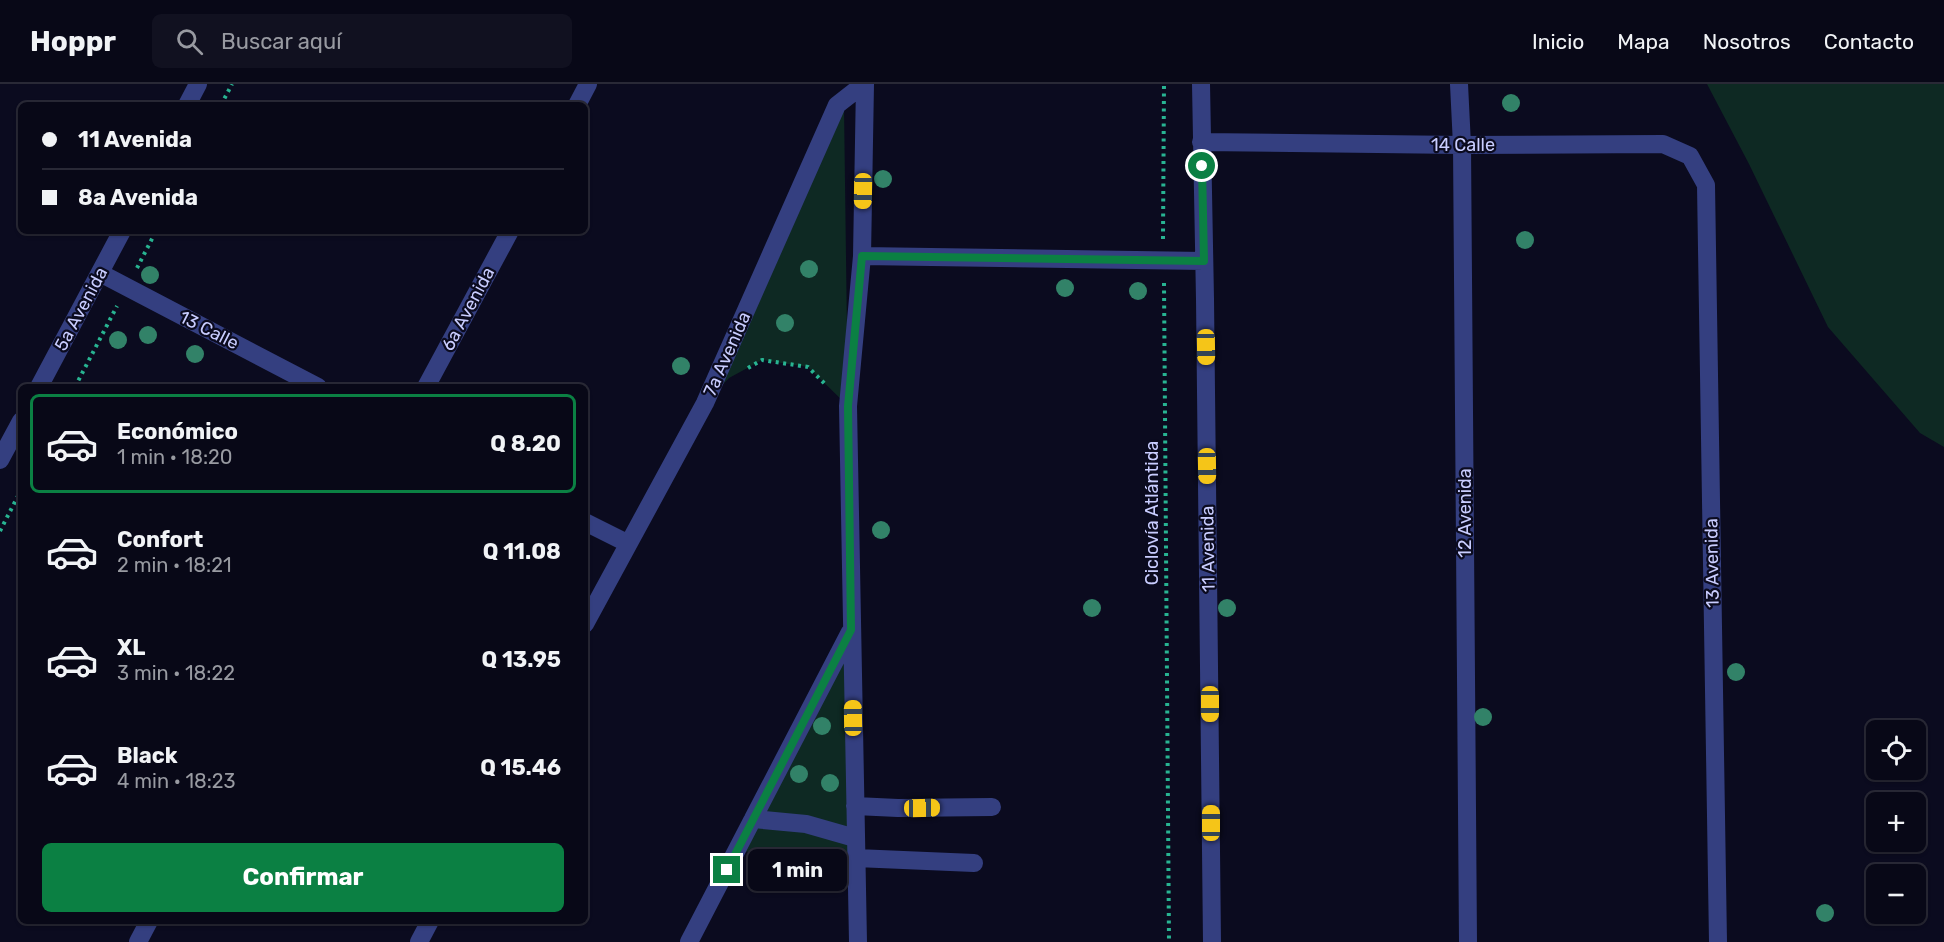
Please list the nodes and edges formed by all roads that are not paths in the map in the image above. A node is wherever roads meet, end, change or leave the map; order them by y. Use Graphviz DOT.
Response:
graph roads {
  1 [pos="198,84"];
  2 [pos="588,84"];
  3 [pos="864,84"];
  4 [pos="1201,84"];
  5 [pos="1459,84"];
  6 [pos="189,102"];
  7 [pos="579,102"];
  8 [pos="1201,142"];
  9 [pos="1462,145"];
  10 [pos="1706,185"];
  11 [pos="120,234"];
  12 [pos="508,234"];
  13 [pos="862,256"];
  14 [pos="1204,261"];
  15 [pos="100,273"];
  16 [pos="41,384"];
  17 [pos="312,384"];
  18 [pos="428,384"];
  19 [pos="18,427"];
  20 [pos="0,460"];
  21 [pos="588,524"];
  22 [pos="627,543"];
  23 [pos="588,618"];
  24 [pos="851,630"];
  25 [pos="855,806"];
  26 [pos="992,807"];
  27 [pos="753,819"];
  28 [pos="855,838"];
  29 [pos="856,858"];
  30 [pos="974,863"];
  31 [pos="147,924"];
  32 [pos="428,924"];
  33 [pos="138,942"];
  34 [pos="419,942"];
  35 [pos="689,942"];
  36 [pos="858,942"];
  37 [pos="1212,942"];
  38 [pos="1468,942"];
  39 [pos="1718,942"];
  1 -- 6 [label="street"];
  2 -- 7 [label="street"];
  3 -- 13 [label="street"];
  3 -- 22 [label="street, 7a Avenida"];
  4 -- 8 [label="street, 11 Avenida"];
  5 -- 9 [label="street, 12 Avenida"];
  8 -- 9 [label="street, 14 Calle"];
  8 -- 14 [label="street, 11 Avenida"];
  9 -- 10 [label="street, 14 Calle"];
  9 -- 38 [label="street, 12 Avenida"];
  10 -- 39 [label="street, 13 Avenida"];
  11 -- 15 [label="street, 5a Avenida"];
  12 -- 18 [label="street, 6a Avenida"];
  13 -- 14 [label="street"];
  13 -- 24 [label="street"];
  14 -- 37 [label="street, 11 Avenida"];
  15 -- 16 [label="street, 5a Avenida"];
  15 -- 17 [label="street, 13 Calle"];
  19 -- 20 [label="street"];
  21 -- 22 [label="street"];
  22 -- 23 [label="street, 7a Avenida"];
  24 -- 25 [label="street"];
  24 -- 27 [label="street"];
  25 -- 26 [label="street"];
  25 -- 28 [label="street"];
  27 -- 28 [label="street"];
  27 -- 35 [label="street"];
  28 -- 29 [label="street"];
  29 -- 30 [label="street"];
  29 -- 36 [label="street"];
  31 -- 33 [label="street"];
  32 -- 34 [label="street"];
}
